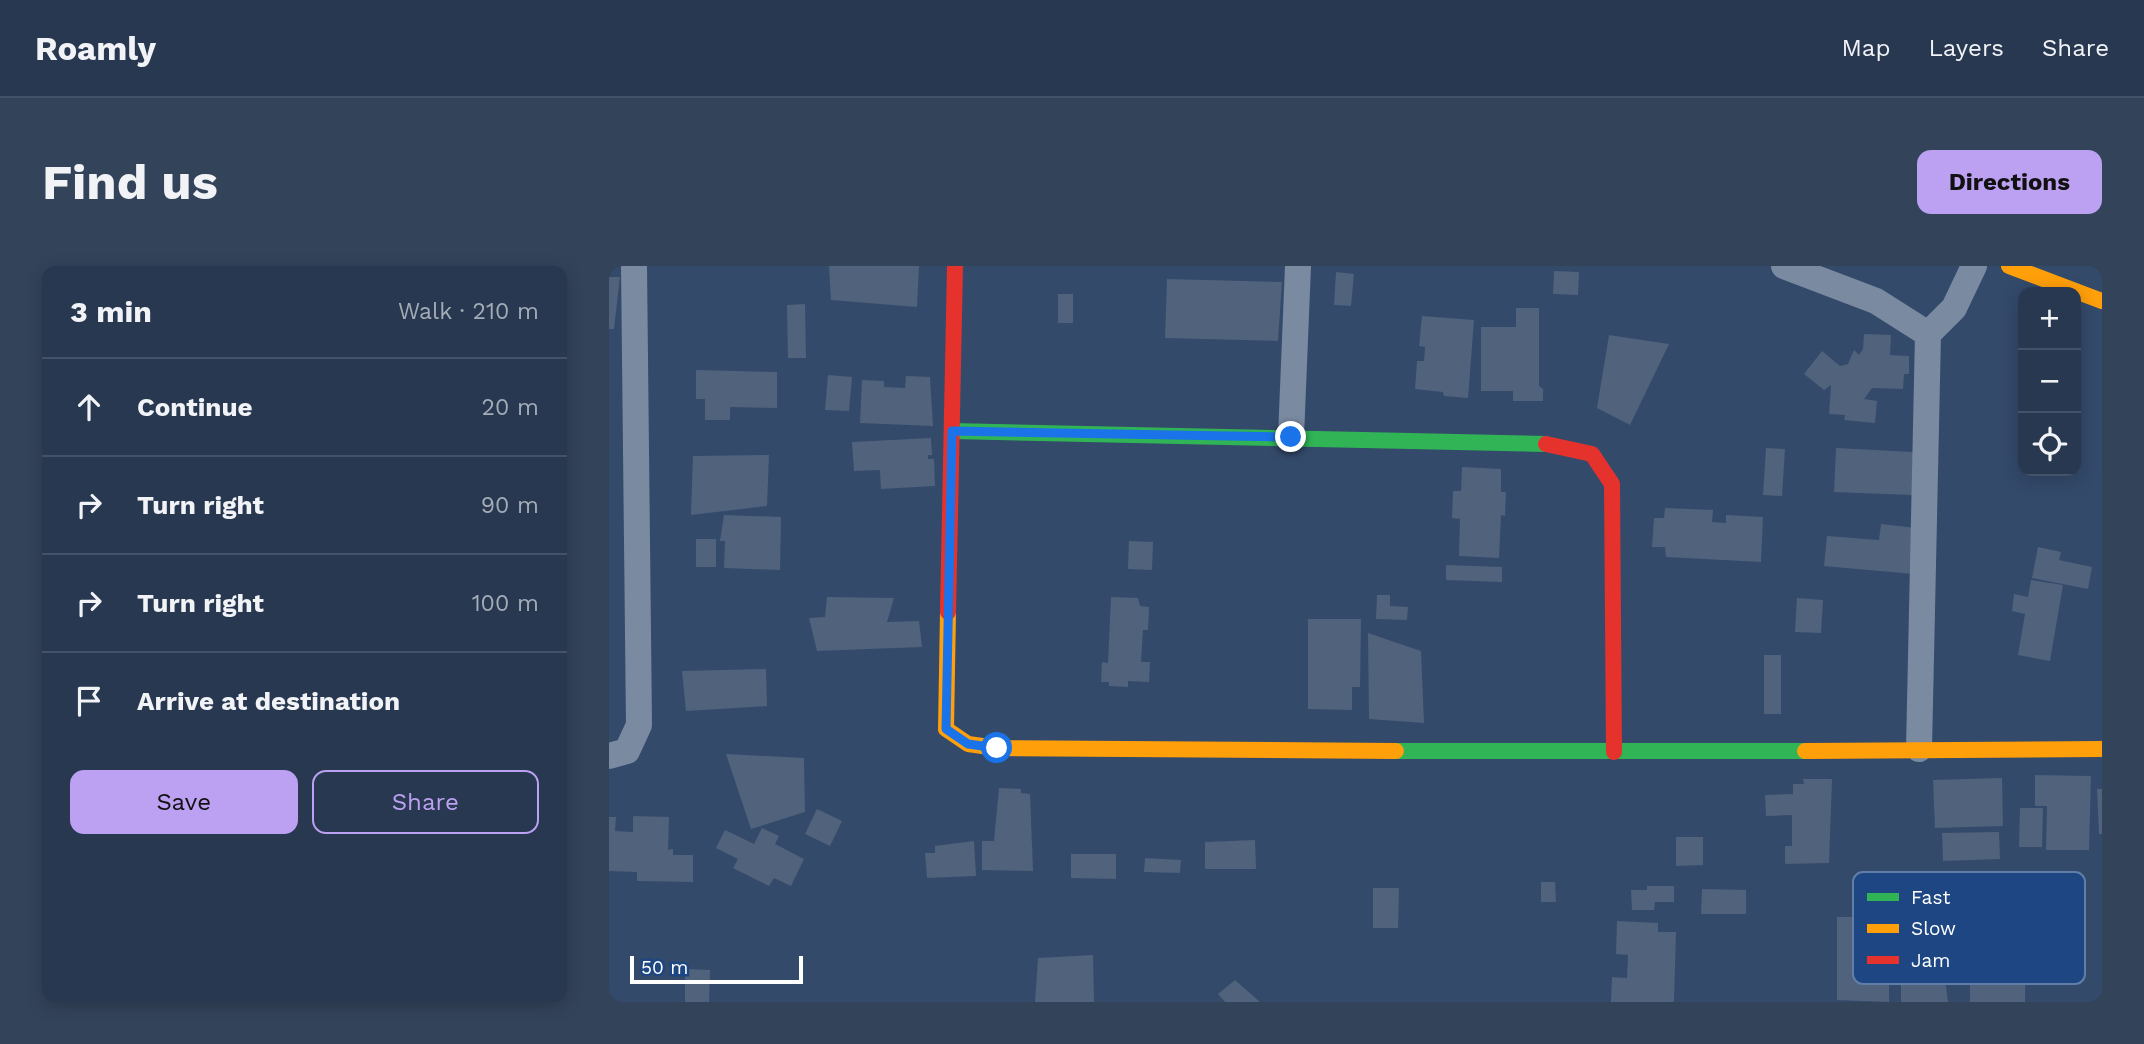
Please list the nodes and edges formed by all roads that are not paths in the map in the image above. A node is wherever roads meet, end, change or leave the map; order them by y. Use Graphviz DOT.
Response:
graph roads {
  1 [pos="633,266"];
  2 [pos="954,266"];
  3 [pos="1298,266"];
  4 [pos="1784,266"];
  5 [pos="1974,266"];
  6 [pos="2009,266"];
  7 [pos="2102,301"];
  8 [pos="1928,334"];
  9 [pos="952,431"];
  10 [pos="1291,437"];
  11 [pos="1919,749"];
  12 [pos="2102,749"];
  13 [pos="1614,752"];
  14 [pos="609,756"];
  1 -- 14 [label="street"];
  2 -- 9 [label="street"];
  3 -- 10 [label="street"];
  4 -- 8 [label="street"];
  5 -- 8 [label="street"];
  6 -- 7 [label="street"];
  8 -- 11 [label="street"];
  9 -- 10 [label="street"];
  9 -- 13 [label="street"];
  10 -- 13 [label="street"];
  11 -- 12 [label="street"];
  11 -- 13 [label="street"];
}
